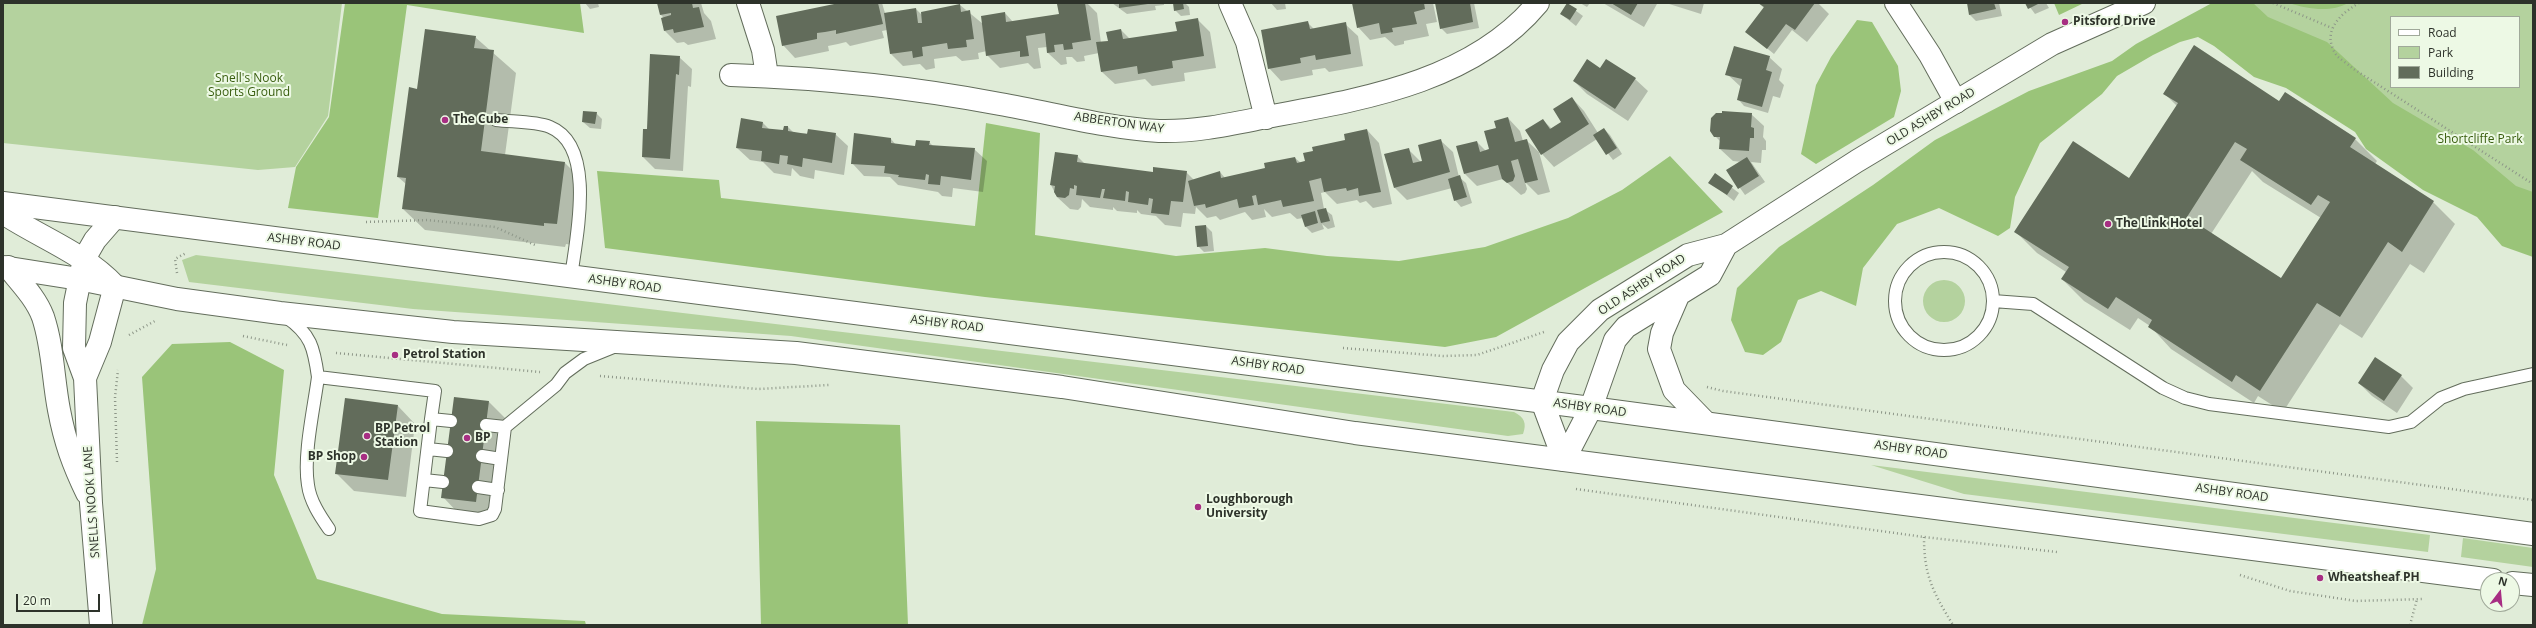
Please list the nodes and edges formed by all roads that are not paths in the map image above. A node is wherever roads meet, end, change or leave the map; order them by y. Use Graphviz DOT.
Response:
graph roads {
  1 [pos="748,3"];
  2 [pos="1230,3"];
  3 [pos="1538,3"];
  4 [pos="1896,3"];
  5 [pos="2144,3"];
  6 [pos="731,75"];
  7 [pos="767,76"];
  8 [pos="1956,102"];
  9 [pos="1266,118"];
  10 [pos="496,120"];
  11 [pos="3,203"];
  12 [pos="3,213"];
  13 [pos="115,217"];
  14 [pos="1726,245"];
  15 [pos="6,267"];
  16 [pos="81,269"];
  17 [pos="571,277"];
  18 [pos="115,286"];
  19 [pos="1678,296"];
  20 [pos="1993,301"];
  21 [pos="280,313"];
  22 [pos="623,344"];
  23 [pos="2533,374"];
  24 [pos="318,376"];
  25 [pos="85,378"];
  26 [pos="1542,401"];
  27 [pos="1591,408"];
  28 [pos="432,419"];
  29 [pos="451,421"];
  30 [pos="1706,423"];
  31 [pos="486,425"];
  32 [pos="505,427"];
  33 [pos="428,449"];
  34 [pos="447,451"];
  35 [pos="482,456"];
  36 [pos="501,459"];
  37 [pos="1564,460"];
  38 [pos="424,480"];
  39 [pos="443,482"];
  40 [pos="478,487"];
  41 [pos="498,490"];
  42 [pos="91,503"];
  43 [pos="329,529"];
  44 [pos="2533,534"];
  45 [pos="2480,578"];
  46 [pos="2520,583"];
  47 [pos="2533,585"];
  48 [pos="101,625"];
  1 -- 7 [label="main road"];
  2 -- 9 [label="main road"];
  3 -- 9 [label="main road, ABBERTON WAY"];
  4 -- 8 [label="main road"];
  5 -- 8 [label="main road, OLD ASHBY ROAD"];
  6 -- 7 [label="main road, ABBERTON WAY"];
  7 -- 9 [label="main road, ABBERTON WAY"];
  8 -- 14 [label="main road, OLD ASHBY ROAD"];
  10 -- 17 [label="lane"];
  11 -- 13 [label="main road, ASHBY ROAD"];
  12 -- 16 [label="main road"];
  13 -- 16 [label="main road, SNELLS NOOK LANE"];
  13 -- 17 [label="main road, ASHBY ROAD"];
  14 -- 19 [label="main road, OLD ASHBY ROAD"];
  14 -- 26 [label="main road, OLD ASHBY ROAD"];
  15 -- 16 [label="main road"];
  15 -- 42 [label="main road"];
  16 -- 18 [label="main road"];
  16 -- 25 [label="main road, SNELLS NOOK LANE"];
  17 -- 26 [label="main road, ASHBY ROAD"];
  18 -- 21 [label="main road"];
  18 -- 25 [label="main road, SNELLS NOOK LANE"];
  19 -- 27 [label="main road, OLD ASHBY ROAD"];
  19 -- 30 [label="main road"];
  20 -- 20 [label="lane"];
  20 -- 23 [label="lane"];
  21 -- 22 [label="main road"];
  21 -- 24 [label="lane"];
  22 -- 32 [label="lane"];
  22 -- 37 [label="main road"];
  24 -- 28 [label="lane"];
  24 -- 43 [label="lane"];
  25 -- 42 [label="main road, SNELLS NOOK LANE"];
  26 -- 27 [label="main road, ASHBY ROAD"];
  26 -- 37 [label="main road"];
  27 -- 30 [label="main road, ASHBY ROAD"];
  27 -- 37 [label="main road, OLD ASHBY ROAD"];
  28 -- 29 [label="lane"];
  28 -- 33 [label="lane"];
  30 -- 44 [label="main road, ASHBY ROAD"];
  31 -- 32 [label="lane"];
  32 -- 36 [label="lane"];
  33 -- 34 [label="lane"];
  33 -- 38 [label="lane"];
  35 -- 36 [label="lane"];
  36 -- 41 [label="lane"];
  37 -- 45 [label="main road"];
  38 -- 39 [label="lane"];
  38 -- 41 [label="lane"];
  40 -- 41 [label="lane"];
  42 -- 48 [label="main road, SNELLS NOOK LANE"];
  46 -- 47 [label="main road"];
}
